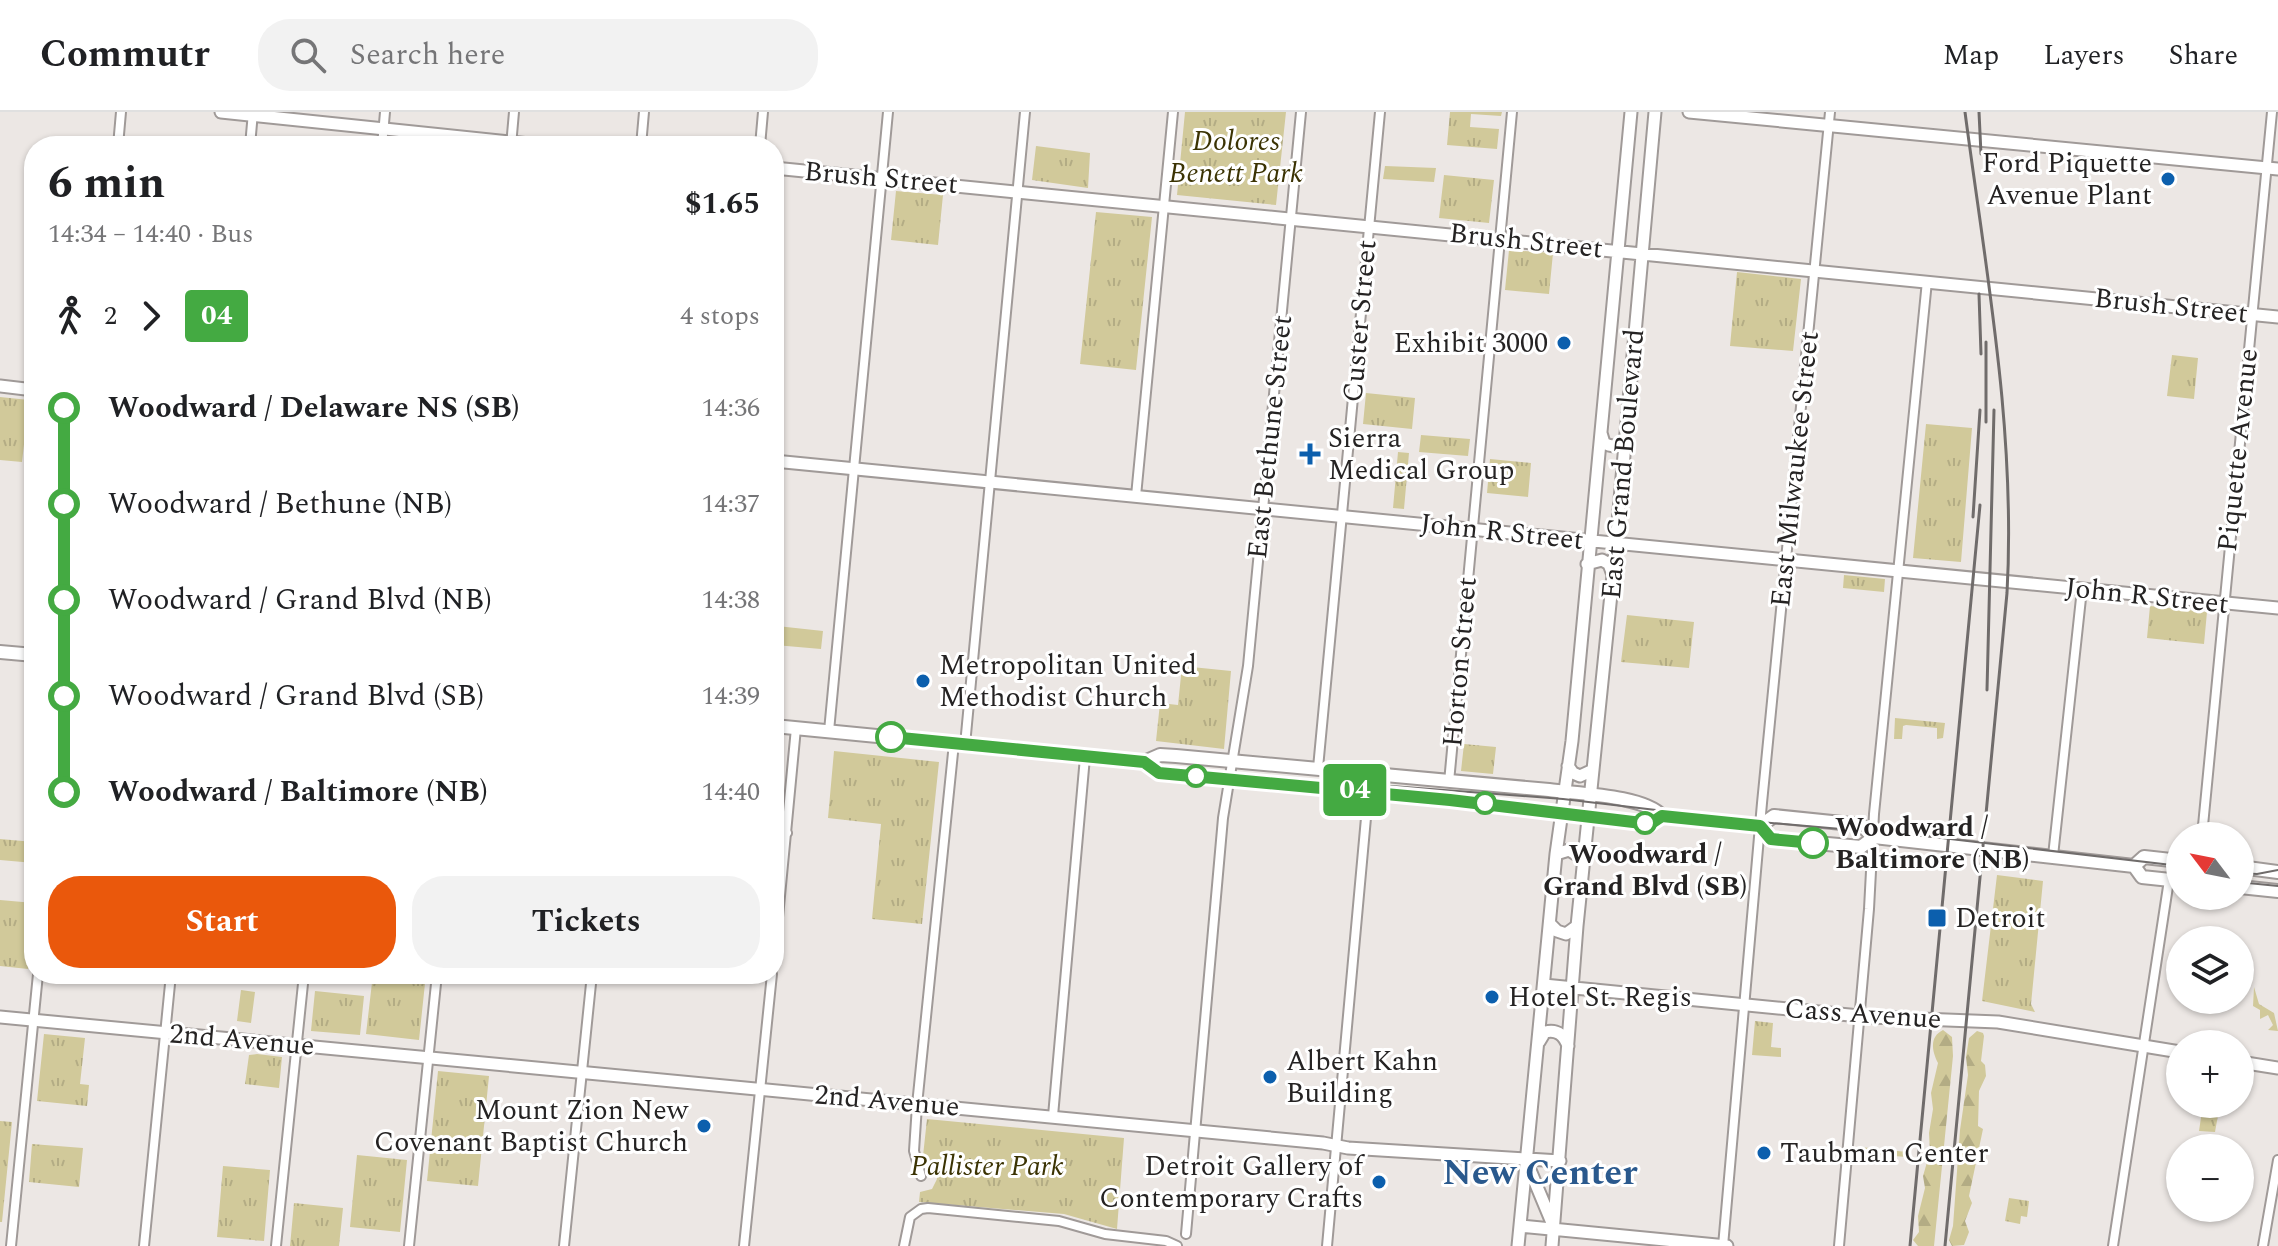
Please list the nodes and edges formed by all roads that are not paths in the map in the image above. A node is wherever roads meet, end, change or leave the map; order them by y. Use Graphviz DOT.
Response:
graph roads {
  1 [pos="121,112"];
  2 [pos="221,112"];
  3 [pos="385,112"];
  4 [pos="514,112"];
  5 [pos="644,112"];
  6 [pos="763,112"];
  7 [pos="888,112"];
  8 [pos="1025,112"];
  9 [pos="1173,112"];
  10 [pos="1301,112"];
  11 [pos="1380,112"];
  12 [pos="1512,112"];
  13 [pos="1631,112"];
  14 [pos="1655,112"];
  15 [pos="1689,112"];
  16 [pos="1830,112"];
  17 [pos="2272,112"];
  18 [pos="253,114"];
  19 [pos="1829,126"];
  20 [pos="383,128"];
  21 [pos="119,136"];
  22 [pos="251,136"];
  23 [pos="383,136"];
  24 [pos="447,136"];
  25 [pos="512,136"];
  26 [pos="642,136"];
  27 [pos="761,136"];
  28 [pos="2272,168"];
  29 [pos="784,169"];
  30 [pos="882,178"];
  31 [pos="1017,191"];
  32 [pos="1164,206"];
  33 [pos="1291,218"];
  34 [pos="1369,226"];
  35 [pos="1500,239"];
  36 [pos="1617,250"];
  37 [pos="1642,253"];
  38 [pos="1814,270"];
  39 [pos="1927,281"];
  40 [pos="2251,314"];
  41 [pos="2278,317"];
  42 [pos="1608,347"];
  43 [pos="1633,350"];
  44 [pos="0,386"];
  45 [pos="24,389"];
  46 [pos="1600,428"];
  47 [pos="1626,441"];
  48 [pos="784,462"];
  49 [pos="854,469"];
  50 [pos="990,482"];
  51 [pos="1136,496"];
  52 [pos="1263,508"];
  53 [pos="1341,516"];
  54 [pos="1472,529"];
  55 [pos="1590,540"];
  56 [pos="1616,543"];
  57 [pos="1785,560"];
  58 [pos="1587,564"];
  59 [pos="1899,571"];
  60 [pos="1613,575"];
  61 [pos="2082,589"];
  62 [pos="2223,603"];
  63 [pos="2278,608"];
  64 [pos="0,652"];
  65 [pos="24,654"];
  66 [pos="784,727"];
  67 [pos="796,728"];
  68 [pos="829,731"];
  69 [pos="959,744"];
  70 [pos="1085,757"];
  71 [pos="1232,760"];
  72 [pos="1144,762"];
  73 [pos="1568,766"];
  74 [pos="1318,768"];
  75 [pos="1593,770"];
  76 [pos="1370,774"];
  77 [pos="1228,779"];
  78 [pos="1449,782"];
  79 [pos="1368,792"];
  80 [pos="1564,792"];
  81 [pos="1591,795"];
  82 [pos="1561,811"];
  83 [pos="1589,815"];
  84 [pos="1662,816"];
  85 [pos="2203,822"];
  86 [pos="1760,826"];
  87 [pos="784,832"];
  88 [pos="787,833"];
  89 [pos="1874,837"];
  90 [pos="1556,854"];
  91 [pos="2053,856"];
  92 [pos="1584,859"];
  93 [pos="2166,859"];
  94 [pos="784,862"];
  95 [pos="2134,866"];
  96 [pos="2254,869"];
  97 [pos="2278,872"];
  98 [pos="2166,880"];
  99 [pos="2254,888"];
  100 [pos="2278,891"];
  101 [pos="2170,910"];
  102 [pos="1550,924"];
  103 [pos="1577,926"];
  104 [pos="37,984"];
  105 [pos="170,984"];
  106 [pos="303,984"];
  107 [pos="436,984"];
  108 [pos="591,984"];
  109 [pos="771,984"];
  110 [pos="1544,985"];
  111 [pos="1572,988"];
  112 [pos="1744,1005"];
  113 [pos="1860,1016"];
  114 [pos="0,1017"];
  115 [pos="33,1020"];
  116 [pos="165,1033"];
  117 [pos="297,1045"];
  118 [pos="1538,1045"];
  119 [pos="1568,1046"];
  120 [pos="2144,1047"];
  121 [pos="2166,1050"];
  122 [pos="428,1058"];
  123 [pos="2254,1064"];
  124 [pos="2278,1068"];
  125 [pos="582,1073"];
  126 [pos="760,1090"];
  127 [pos="917,1105"];
  128 [pos="1053,1116"];
  129 [pos="1195,1132"];
  130 [pos="1336,1145"];
  131 [pos="1526,1159"];
  132 [pos="2278,1160"];
  133 [pos="1560,1161"];
  134 [pos="921,1176"];
  135 [pos="1520,1226"];
  136 [pos="1554,1229"];
  137 [pos="1186,1234"];
  138 [pos="11,1246"];
  139 [pos="144,1246"];
  140 [pos="276,1246"];
  141 [pos="409,1246"];
  142 [pos="564,1246"];
  143 [pos="744,1246"];
  144 [pos="904,1246"];
  145 [pos="1177,1246"];
  146 [pos="1327,1246"];
  147 [pos="1518,1246"];
  148 [pos="1552,1246"];
  149 [pos="1724,1246"];
  150 [pos="1839,1246"];
  151 [pos="2113,1246"];
  152 [pos="2263,1246"];
  1 -- 21 [label="street"];
  2 -- 18 [label="street"];
  3 -- 20 [label="street"];
  4 -- 25 [label="street"];
  5 -- 26 [label="street"];
  6 -- 27 [label="street"];
  7 -- 30 [label="street"];
  8 -- 31 [label="street"];
  9 -- 32 [label="street"];
  10 -- 33 [label="street, East Bethune Street"];
  11 -- 34 [label="street, Custer Street"];
  12 -- 35 [label="street, Horton Street"];
  13 -- 36 [label="street, East Grand Boulevard"];
  14 -- 37 [label="street, East Grand Boulevard"];
  15 -- 19 [label="street"];
  16 -- 19 [label="street, East Milwaukee Street"];
  17 -- 28 [label="street, Piquette Avenue"];
  18 -- 20 [label="street"];
  18 -- 22 [label="street"];
  19 -- 28 [label="street"];
  19 -- 38 [label="street, East Milwaukee Street"];
  20 -- 23 [label="street"];
  20 -- 24 [label="street"];
  28 -- 40 [label="street, Piquette Avenue"];
  29 -- 30 [label="street, Brush Street"];
  30 -- 31 [label="street, Brush Street"];
  30 -- 49 [label="street"];
  31 -- 32 [label="street, Brush Street"];
  31 -- 50 [label="street"];
  32 -- 33 [label="street, Brush Street"];
  32 -- 51 [label="street"];
  33 -- 34 [label="street, Brush Street"];
  33 -- 52 [label="street, East Bethune Street"];
  34 -- 35 [label="street, Brush Street"];
  34 -- 53 [label="street, Custer Street"];
  35 -- 36 [label="street, Brush Street"];
  35 -- 54 [label="street, Horton Street"];
  36 -- 37 [label="street, Brush Street"];
  36 -- 42 [label="street, East Grand Boulevard"];
  37 -- 38 [label="street, Brush Street"];
  37 -- 43 [label="street, East Grand Boulevard"];
  38 -- 39 [label="street, Brush Street"];
  38 -- 57 [label="street, East Milwaukee Street"];
  39 -- 40 [label="street, Brush Street"];
  39 -- 59 [label="street"];
  40 -- 41 [label="street, Brush Street"];
  40 -- 62 [label="street, Piquette Avenue"];
  42 -- 43 [label="street"];
  42 -- 46 [label="street, East Grand Boulevard"];
  43 -- 47 [label="street, East Grand Boulevard"];
  44 -- 45 [label="street"];
  46 -- 47 [label="street"];
  46 -- 55 [label="street, East Grand Boulevard"];
  47 -- 56 [label="street, East Grand Boulevard"];
  48 -- 49 [label="street, John R Street"];
  49 -- 50 [label="street, John R Street"];
  49 -- 68 [label="street"];
  50 -- 51 [label="street, John R Street"];
  50 -- 69 [label="street"];
  51 -- 52 [label="street, John R Street"];
  52 -- 53 [label="street, John R Street"];
  52 -- 71 [label="street, East Bethune Street"];
  53 -- 54 [label="street, John R Street"];
  53 -- 74 [label="street, Custer Street"];
  54 -- 55 [label="street, John R Street"];
  54 -- 78 [label="street, Horton Street"];
  55 -- 56 [label="street, John R Street"];
  55 -- 58 [label="street, East Grand Boulevard"];
  56 -- 57 [label="street, John R Street"];
  56 -- 60 [label="street, East Grand Boulevard"];
  57 -- 59 [label="street, John R Street"];
  57 -- 86 [label="street, East Milwaukee Street"];
  58 -- 60 [label="street"];
  58 -- 73 [label="street, East Grand Boulevard"];
  59 -- 61 [label="street, John R Street"];
  59 -- 89 [label="street"];
  60 -- 75 [label="street, East Grand Boulevard"];
  61 -- 62 [label="street, John R Street"];
  61 -- 91 [label="street"];
  62 -- 63 [label="street, John R Street"];
  62 -- 85 [label="street, Piquette Avenue"];
  64 -- 65 [label="main road"];
  66 -- 67 [label="main road"];
  67 -- 68 [label="main road"];
  67 -- 88 [label="street"];
  68 -- 69 [label="main road"];
  69 -- 70 [label="main road"];
  69 -- 127 [label="street"];
  70 -- 72 [label="main road"];
  70 -- 128 [label="street"];
  71 -- 72 [label="main road"];
  71 -- 74 [label="main road"];
  71 -- 77 [label="street, East Bethune Street"];
  72 -- 77 [label="main road"];
  73 -- 75 [label="street"];
  73 -- 80 [label="street, East Grand Boulevard"];
  74 -- 76 [label="main road"];
  75 -- 81 [label="street, East Grand Boulevard"];
  76 -- 78 [label="main road"];
  76 -- 79 [label="street"];
  77 -- 79 [label="main road"];
  77 -- 129 [label="street, East Bethune Street"];
  78 -- 80 [label="main road"];
  79 -- 82 [label="main road"];
  79 -- 130 [label="street"];
  80 -- 81 [label="main road"];
  80 -- 82 [label="street, East Grand Boulevard"];
  81 -- 83 [label="street, East Grand Boulevard"];
  81 -- 84 [label="main road"];
  82 -- 83 [label="main road"];
  82 -- 90 [label="street, East Grand Boulevard"];
  83 -- 84 [label="main road"];
  83 -- 92 [label="street, East Grand Boulevard"];
  84 -- 86 [label="main road"];
  86 -- 89 [label="main road"];
  86 -- 89 [label="main road"];
  86 -- 112 [label="street, East Milwaukee Street"];
  87 -- 88 [label="street"];
  88 -- 94 [label="street"];
  89 -- 91 [label="main road"];
  89 -- 113 [label="street"];
  90 -- 92 [label="street"];
  90 -- 102 [label="street, East Grand Boulevard"];
  91 -- 95 [label="main road"];
  92 -- 103 [label="street, East Grand Boulevard"];
  93 -- 95 [label="main road"];
  95 -- 98 [label="main road"];
  96 -- 97 [label="main road"];
  99 -- 100 [label="main road"];
  101 -- 120 [label="street"];
  102 -- 103 [label="street"];
  102 -- 110 [label="street, East Grand Boulevard"];
  103 -- 111 [label="street, East Grand Boulevard"];
  104 -- 115 [label="street"];
  105 -- 116 [label="street"];
  106 -- 117 [label="street"];
  107 -- 122 [label="street"];
  108 -- 125 [label="street"];
  109 -- 126 [label="street"];
  110 -- 111 [label="street, Cass Avenue"];
  110 -- 118 [label="street, East Grand Boulevard"];
  111 -- 112 [label="street, Cass Avenue"];
  111 -- 119 [label="street, East Grand Boulevard"];
  112 -- 113 [label="street, Cass Avenue"];
  112 -- 149 [label="street, East Milwaukee Street"];
  113 -- 120 [label="street, Cass Avenue"];
  113 -- 150 [label="street"];
  114 -- 115 [label="street, 2nd Avenue"];
  115 -- 116 [label="street, 2nd Avenue"];
  115 -- 138 [label="street"];
  116 -- 117 [label="street, 2nd Avenue"];
  116 -- 139 [label="street"];
  117 -- 122 [label="street, 2nd Avenue"];
  117 -- 140 [label="street"];
  118 -- 119 [label="street"];
  118 -- 131 [label="street, East Grand Boulevard"];
  119 -- 133 [label="street, East Grand Boulevard"];
  120 -- 121 [label="street, Cass Avenue"];
  120 -- 151 [label="street"];
  122 -- 125 [label="street, 2nd Avenue"];
  122 -- 141 [label="street"];
  123 -- 124 [label="street"];
  125 -- 126 [label="street, 2nd Avenue"];
  125 -- 142 [label="street"];
  126 -- 127 [label="street, 2nd Avenue"];
  126 -- 143 [label="street"];
  127 -- 128 [label="street, 2nd Avenue"];
  127 -- 134 [label="street"];
  128 -- 129 [label="street, 2nd Avenue"];
  129 -- 130 [label="street, 2nd Avenue"];
  129 -- 137 [label="street, East Bethune Street"];
  130 -- 131 [label="street, 2nd Avenue"];
  130 -- 146 [label="street"];
  131 -- 133 [label="street, 2nd Avenue"];
  131 -- 135 [label="street, East Grand Boulevard"];
  131 -- 136 [label="street"];
  132 -- 152 [label="street"];
  133 -- 136 [label="street, East Grand Boulevard"];
  135 -- 136 [label="street"];
  135 -- 147 [label="street, East Grand Boulevard"];
  136 -- 148 [label="street, East Grand Boulevard"];
  136 -- 149 [label="street"];
  144 -- 145 [label="street"];
}
